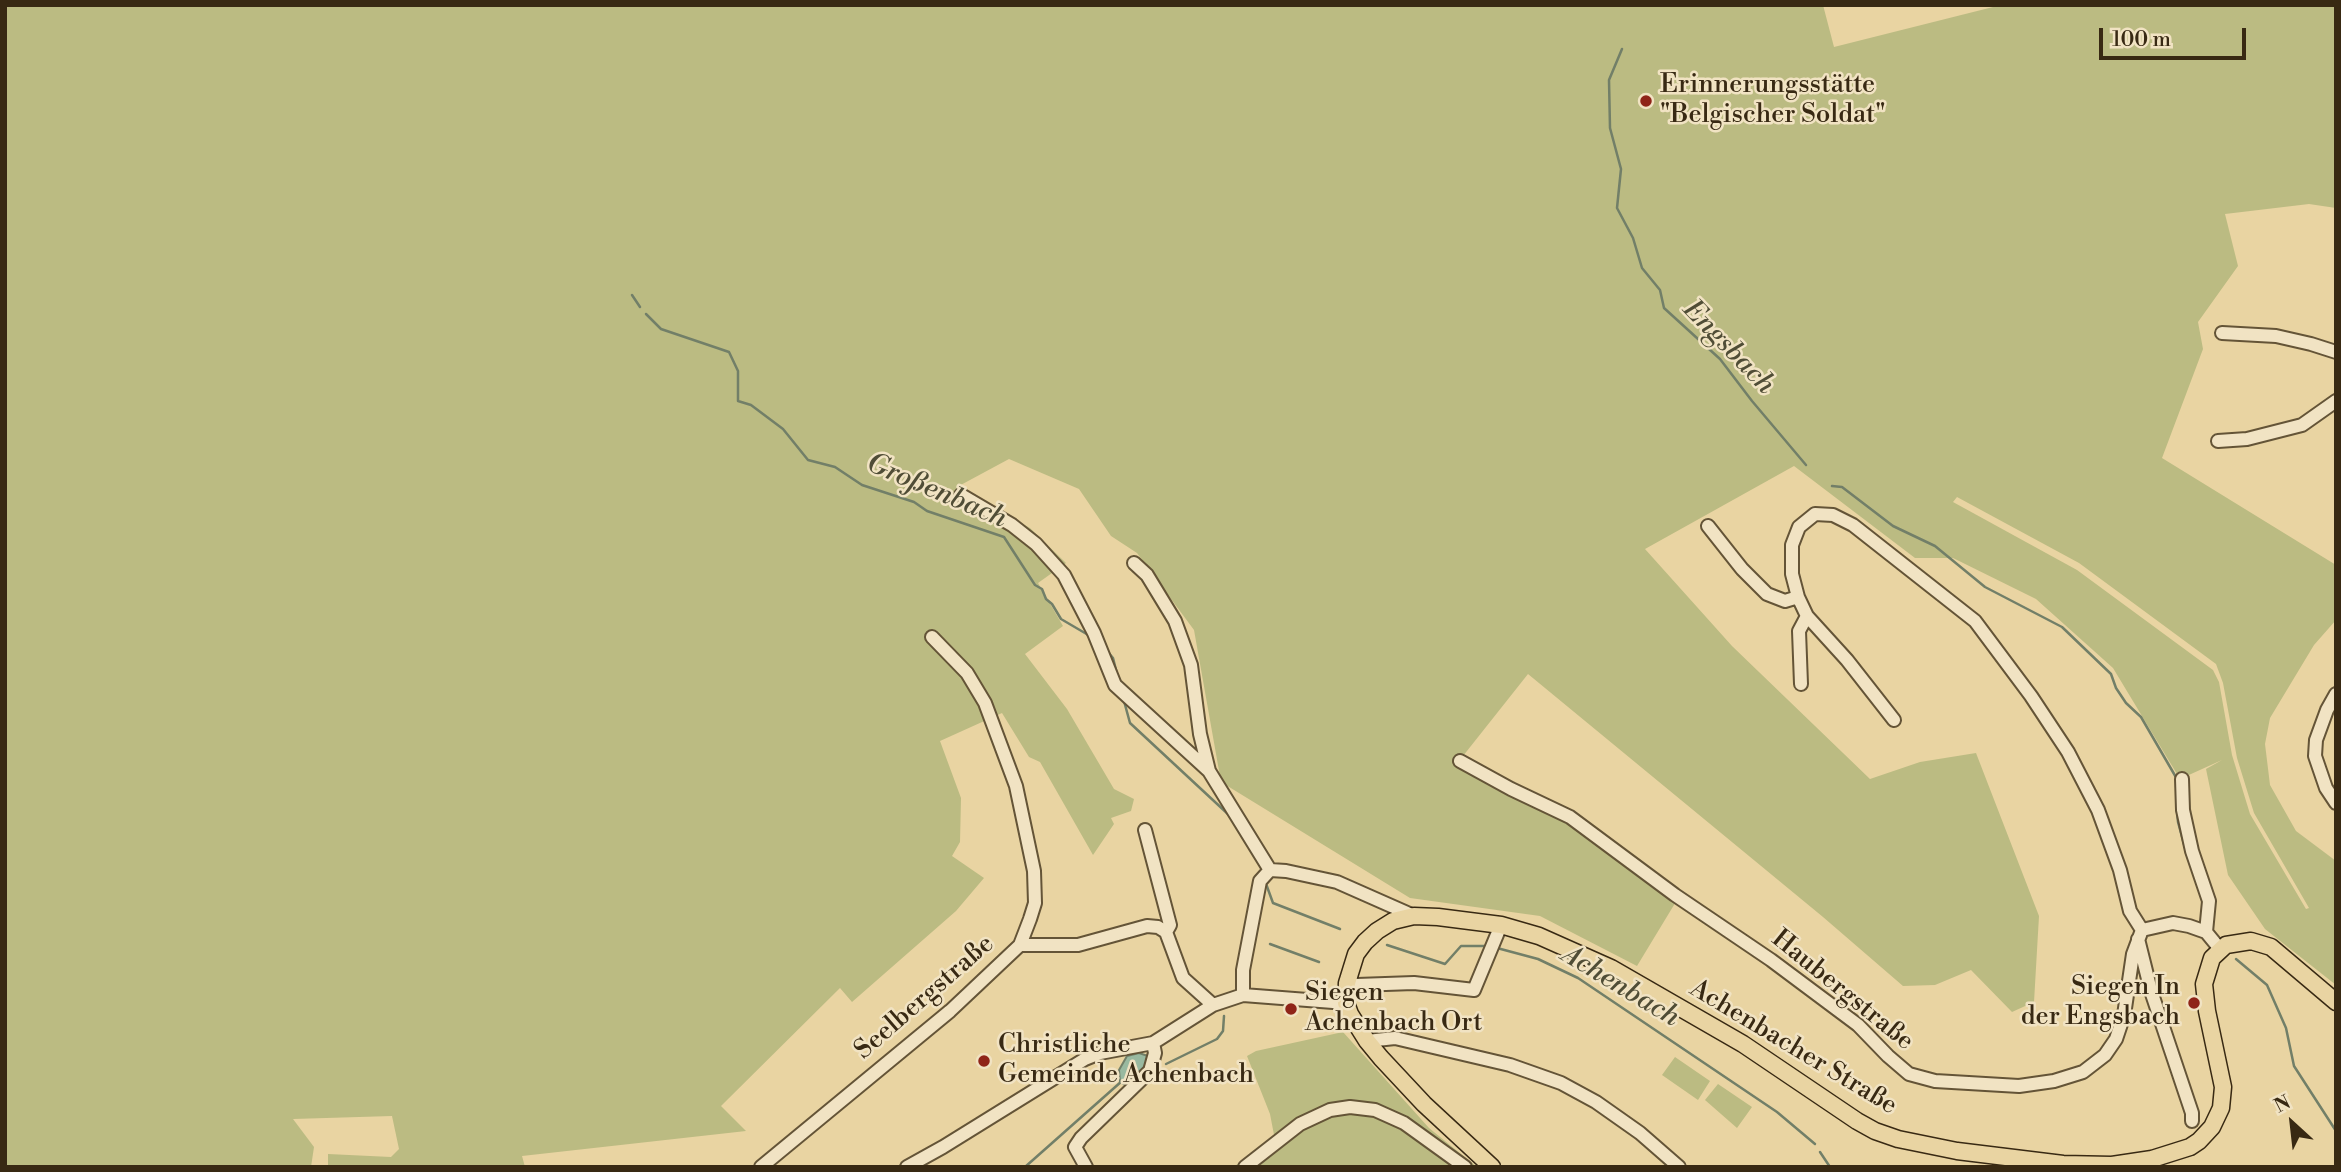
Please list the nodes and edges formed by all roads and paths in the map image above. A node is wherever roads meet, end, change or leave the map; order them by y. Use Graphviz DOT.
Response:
graph roads {
  1 [pos="2222,333"];
  2 [pos="2336,352"];
  3 [pos="2336,401"];
  4 [pos="2218,441"];
  5 [pos="961,495"];
  6 [pos="1708,526"];
  7 [pos="1134,563"];
  8 [pos="1798,597"];
  9 [pos="1807,616"];
  10 [pos="932,637"];
  11 [pos="1801,684"];
  12 [pos="2336,694"];
  13 [pos="1894,720"];
  14 [pos="1460,761"];
  15 [pos="1209,771"];
  16 [pos="2182,779"];
  17 [pos="2336,803"];
  18 [pos="1145,830"];
  19 [pos="1270,870"];
  20 [pos="1414,916"];
  21 [pos="1501,925"];
  22 [pos="1166,932"];
  23 [pos="2206,932"];
  24 [pos="2140,934"];
  25 [pos="1020,945"];
  26 [pos="2220,949"];
  27 [pos="1347,983"];
  28 [pos="1243,995"];
  29 [pos="2336,1002"];
  30 [pos="1346,1003"];
  31 [pos="1213,1005"];
  32 [pos="1367,1041"];
  33 [pos="1153,1043"];
  34 [pos="2192,1121"];
  35 [pos="2093,1166"];
  36 [pos="761,1167"];
  37 [pos="907,1167"];
  38 [pos="1086,1167"];
  39 [pos="1245,1167"];
  40 [pos="1465,1167"];
  41 [pos="1492,1167"];
  42 [pos="1679,1167"];
  1 -- 2 [label="street"];
  3 -- 4 [label="street"];
  5 -- 15 [label="street"];
  6 -- 8 [label="street"];
  7 -- 15 [label="street"];
  8 -- 9 [label="street"];
  8 -- 24 [label="street"];
  9 -- 11 [label="street"];
  9 -- 13 [label="street"];
  10 -- 25 [label="street, Seelbergstraße"];
  12 -- 17 [label="street"];
  14 -- 24 [label="street, Haubergstraße"];
  15 -- 19 [label="street"];
  16 -- 23 [label="street"];
  18 -- 22 [label="street"];
  19 -- 20 [label="street"];
  19 -- 28 [label="street"];
  20 -- 21 [label="main road, Achenbacher Straße"];
  20 -- 27 [label="main road, Achenbacher Straße"];
  21 -- 27 [label="street"];
  21 -- 35 [label="main road, Achenbacher Straße"];
  22 -- 25 [label="street"];
  22 -- 31 [label="street"];
  23 -- 24 [label="street"];
  23 -- 26 [label="street"];
  24 -- 34 [label="street"];
  25 -- 36 [label="street, Seelbergstraße"];
  26 -- 29 [label="main road"];
  26 -- 35 [label="main road, Achenbacher Straße"];
  27 -- 30 [label="main road, Achenbacher Straße"];
  28 -- 30 [label="street"];
  28 -- 31 [label="street"];
  30 -- 32 [label="main road"];
  31 -- 33 [label="street"];
  32 -- 41 [label="main road"];
  32 -- 42 [label="street"];
  33 -- 37 [label="street"];
  33 -- 38 [label="street"];
  39 -- 40 [label="street"];
}
